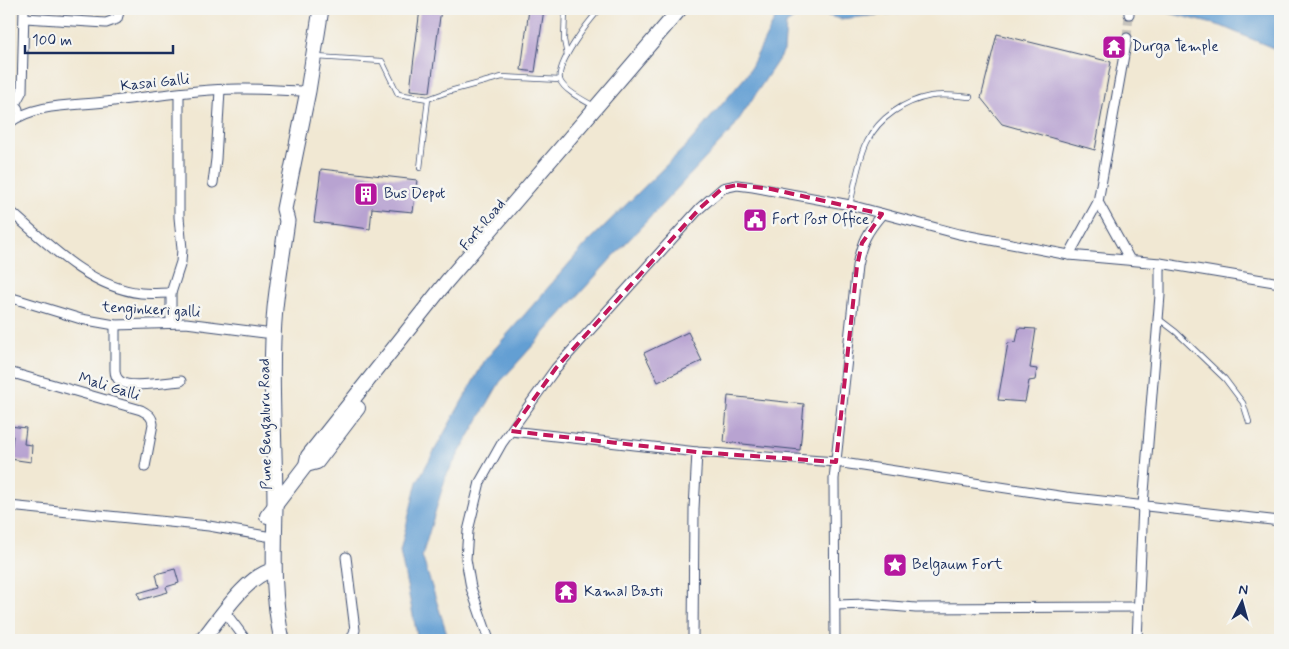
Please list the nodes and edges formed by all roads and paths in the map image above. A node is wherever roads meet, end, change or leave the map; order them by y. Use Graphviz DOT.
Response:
graph roads {
  1 [pos="120,9"];
  2 [pos="321,9"];
  3 [pos="566,9"];
  4 [pos="600,9"];
  5 [pos="680,9"];
  6 [pos="691,9"];
  7 [pos="25,13"];
  8 [pos="1127,38"];
  9 [pos="567,55"];
  10 [pos="313,57"];
  11 [pos="560,80"];
  12 [pos="220,90"];
  13 [pos="308,91"];
  14 [pos="9,94"];
  15 [pos="179,94"];
  16 [pos="970,97"];
  17 [pos="428,99"];
  18 [pos="15,104"];
  19 [pos="599,108"];
  20 [pos="23,114"];
  21 [pos="9,123"];
  22 [pos="420,168"];
  23 [pos="213,183"];
  24 [pos="1098,202"];
  25 [pos="850,205"];
  26 [pos="284,209"];
  27 [pos="9,210"];
  28 [pos="882,214"];
  29 [pos="1069,254"];
  30 [pos="1130,260"];
  31 [pos="1160,263"];
  32 [pos="1280,283"];
  33 [pos="172,293"];
  34 [pos="9,297"];
  35 [pos="1158,318"];
  36 [pos="171,322"];
  37 [pos="116,325"];
  38 [pos="265,333"];
  39 [pos="9,372"];
  40 [pos="181,381"];
  41 [pos="1249,422"];
  42 [pos="511,431"];
  43 [pos="696,452"];
  44 [pos="836,462"];
  45 [pos="144,467"];
  46 [pos="1143,505"];
  47 [pos="9,506"];
  48 [pos="271,512"];
  49 [pos="1280,521"];
  50 [pos="266,536"];
  51 [pos="346,557"];
  52 [pos="268,571"];
  53 [pos="836,605"];
  54 [pos="1138,607"];
  55 [pos="225,612"];
  56 [pos="202,640"];
  57 [pos="246,640"];
  58 [pos="272,640"];
  59 [pos="282,640"];
  60 [pos="351,640"];
  61 [pos="489,640"];
  62 [pos="693,640"];
  63 [pos="835,640"];
  64 [pos="1137,640"];
  1 -- 7 [label="street"];
  2 -- 10 [label="main road"];
  3 -- 9 [label="lane"];
  4 -- 9 [label="lane"];
  5 -- 19 [label="main road, Fort Road"];
  6 -- 19 [label="main road, Fort Road"];
  7 -- 18 [label="street"];
  8 -- 24 [label="street"];
  9 -- 11 [label="lane"];
  10 -- 13 [label="main road"];
  10 -- 17 [label="lane"];
  11 -- 17 [label="lane"];
  11 -- 19 [label="lane"];
  12 -- 13 [label="street, Kasai Galli"];
  12 -- 15 [label="street, Kasai Galli"];
  12 -- 23 [label="street"];
  13 -- 26 [label="main road"];
  14 -- 18 [label="street"];
  15 -- 20 [label="street, Kasai Galli"];
  15 -- 33 [label="street"];
  16 -- 25 [label="lane"];
  17 -- 22 [label="lane"];
  18 -- 20 [label="street"];
  19 -- 48 [label="main road, Fort Road"];
  20 -- 21 [label="street, Kasai Galli"];
  24 -- 29 [label="street"];
  24 -- 30 [label="street"];
  25 -- 28 [label="street"];
  25 -- 42 [label="street"];
  26 -- 38 [label="main road, Pune Bengaluru Road"];
  26 -- 48 [label="main road"];
  27 -- 33 [label="street"];
  28 -- 29 [label="street"];
  28 -- 44 [label="street"];
  29 -- 30 [label="street"];
  30 -- 31 [label="street"];
  31 -- 32 [label="street"];
  31 -- 35 [label="street"];
  33 -- 36 [label="street"];
  34 -- 37 [label="street, tenginkeri galli"];
  35 -- 41 [label="lane"];
  35 -- 46 [label="street"];
  36 -- 37 [label="street, tenginkeri galli"];
  36 -- 38 [label="street, tenginkeri galli"];
  37 -- 40 [label="street"];
  38 -- 48 [label="main road, Pune Bengaluru Road"];
  39 -- 45 [label="street, Mali Galli"];
  42 -- 43 [label="street"];
  42 -- 61 [label="street"];
  43 -- 44 [label="street"];
  43 -- 62 [label="street"];
  44 -- 46 [label="street"];
  44 -- 53 [label="street"];
  46 -- 49 [label="street"];
  46 -- 54 [label="street"];
  47 -- 50 [label="street"];
  48 -- 50 [label="main road, Pune Bengaluru Road"];
  48 -- 52 [label="main road"];
  50 -- 52 [label="main road, Pune Bengaluru Road"];
  51 -- 60 [label="street"];
  52 -- 55 [label="main road"];
  52 -- 58 [label="main road, Pune Bengaluru Road"];
  52 -- 59 [label="main road"];
  53 -- 54 [label="street"];
  53 -- 63 [label="street"];
  54 -- 64 [label="street"];
  55 -- 56 [label="main road"];
  55 -- 57 [label="street"];
}
